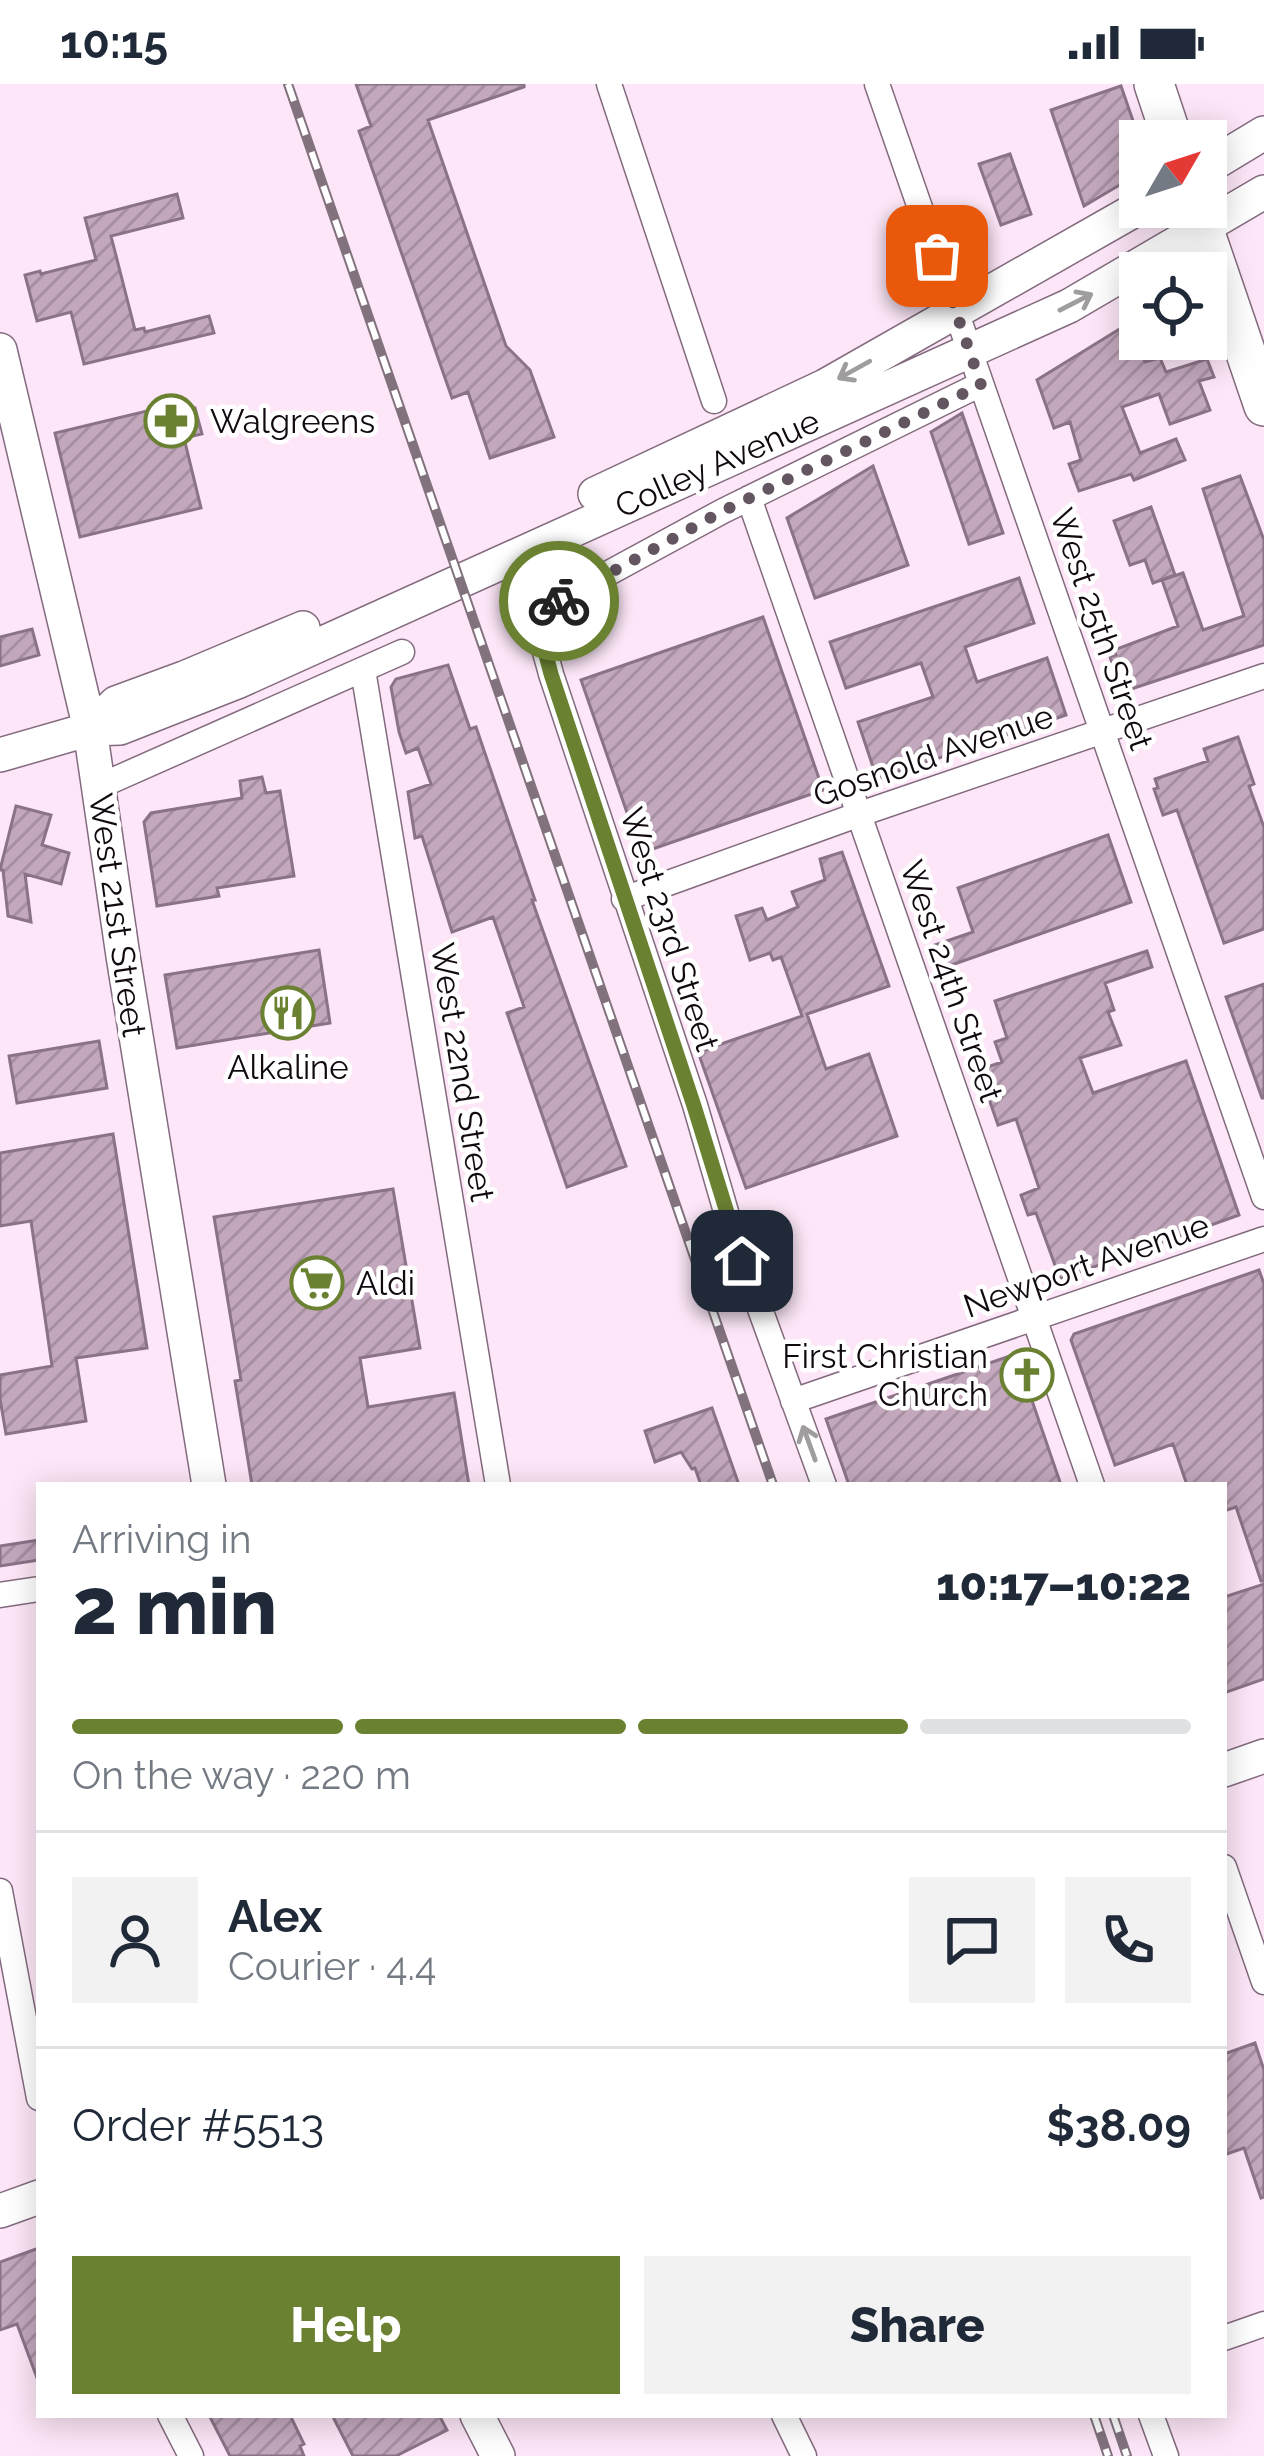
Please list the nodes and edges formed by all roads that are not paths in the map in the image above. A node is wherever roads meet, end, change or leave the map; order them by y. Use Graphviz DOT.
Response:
graph roads {
  1 [pos="609,84"];
  2 [pos="877,84"];
  3 [pos="1154,84"];
  4 [pos="1166,120"];
  5 [pos="1264,133"];
  6 [pos="1227,155"];
  7 [pos="1264,192"];
  8 [pos="1227,207"];
  9 [pos="1119,219"];
  10 [pos="1184,228"];
  11 [pos="1202,228"];
  12 [pos="957,313"];
  13 [pos="0,350"];
  14 [pos="969,350"];
  15 [pos="981,385"];
  16 [pos="714,401"];
  17 [pos="1264,406"];
  18 [pos="749,498"];
  19 [pos="402,652"];
  20 [pos="363,670"];
  21 [pos="1264,676"];
  22 [pos="90,729"];
  23 [pos="1103,731"];
  24 [pos="0,755"];
  25 [pos="100,786"];
  26 [pos="860,814"];
  27 [pos="624,899"];
  28 [pos="1264,1196"];
  29 [pos="1264,1239"];
  30 [pos="1035,1318"];
  31 [pos="793,1401"];
  32 [pos="208,1482"];
  33 [pos="498,1482"];
  34 [pos="823,1482"];
  35 [pos="1092,1482"];
  36 [pos="36,1589"];
  37 [pos="0,1595"];
  38 [pos="1264,1756"];
  39 [pos="1227,1769"];
  40 [pos="1227,1876"];
  41 [pos="0,1891"];
  42 [pos="1264,1982"];
  43 [pos="36,2082"];
  44 [pos="36,2198"];
  45 [pos="0,2211"];
  46 [pos="1264,2324"];
  47 [pos="1227,2337"];
  48 [pos="172,2418"];
  49 [pos="479,2418"];
  50 [pos="785,2418"];
  51 [pos="1152,2418"];
  52 [pos="191,2456"];
  53 [pos="498,2456"];
  54 [pos="804,2456"];
  55 [pos="1166,2456"];
  1 -- 16 [label="street"];
  2 -- 12 [label="street, West 25th Street"];
  3 -- 4 [label="main road"];
  5 -- 6 [label="main road"];
  7 -- 8 [label="main road, Colley Avenue"];
  9 -- 12 [label="main road, Colley Avenue"];
  14 -- 10 [label="main road, Colley Avenue, one-way"];
  11 -- 17 [label="main road"];
  12 -- 14 [label="street, West 25th Street"];
  12 -- 22 [label="main road, Colley Avenue, one-way"];
  13 -- 22 [label="main road, West 21st Street"];
  14 -- 15 [label="street, West 25th Street"];
  14 -- 22 [label="main road, Colley Avenue"];
  15 -- 18 [label="street"];
  15 -- 23 [label="street, West 25th Street"];
  18 -- 26 [label="street, West 24th Street"];
  18 -- 27 [label="street, West 23rd Street"];
  19 -- 20 [label="street"];
  20 -- 25 [label="street"];
  20 -- 33 [label="street, West 22nd Street"];
  21 -- 23 [label="street, Gosnold Avenue"];
  22 -- 24 [label="main road, Colley Avenue"];
  22 -- 25 [label="main road, West 21st Street"];
  23 -- 26 [label="street, Gosnold Avenue"];
  23 -- 28 [label="street, West 25th Street"];
  25 -- 32 [label="main road, West 21st Street"];
  26 -- 27 [label="street, Gosnold Avenue"];
  26 -- 30 [label="street, West 24th Street"];
  27 -- 31 [label="street, West 23rd Street"];
  29 -- 30 [label="street, Newport Avenue"];
  30 -- 31 [label="street, Newport Avenue"];
  30 -- 35 [label="street, West 24th Street"];
  34 -- 31 [label="street, West 23rd Street, one-way"];
  36 -- 37 [label="street"];
  38 -- 39 [label="main road"];
  40 -- 42 [label="street"];
  41 -- 43 [label="street"];
  44 -- 45 [label="main road"];
  46 -- 47 [label="street"];
  48 -- 52 [label="street"];
  49 -- 53 [label="main road"];
  50 -- 54 [label="street"];
  51 -- 55 [label="street"];
}
